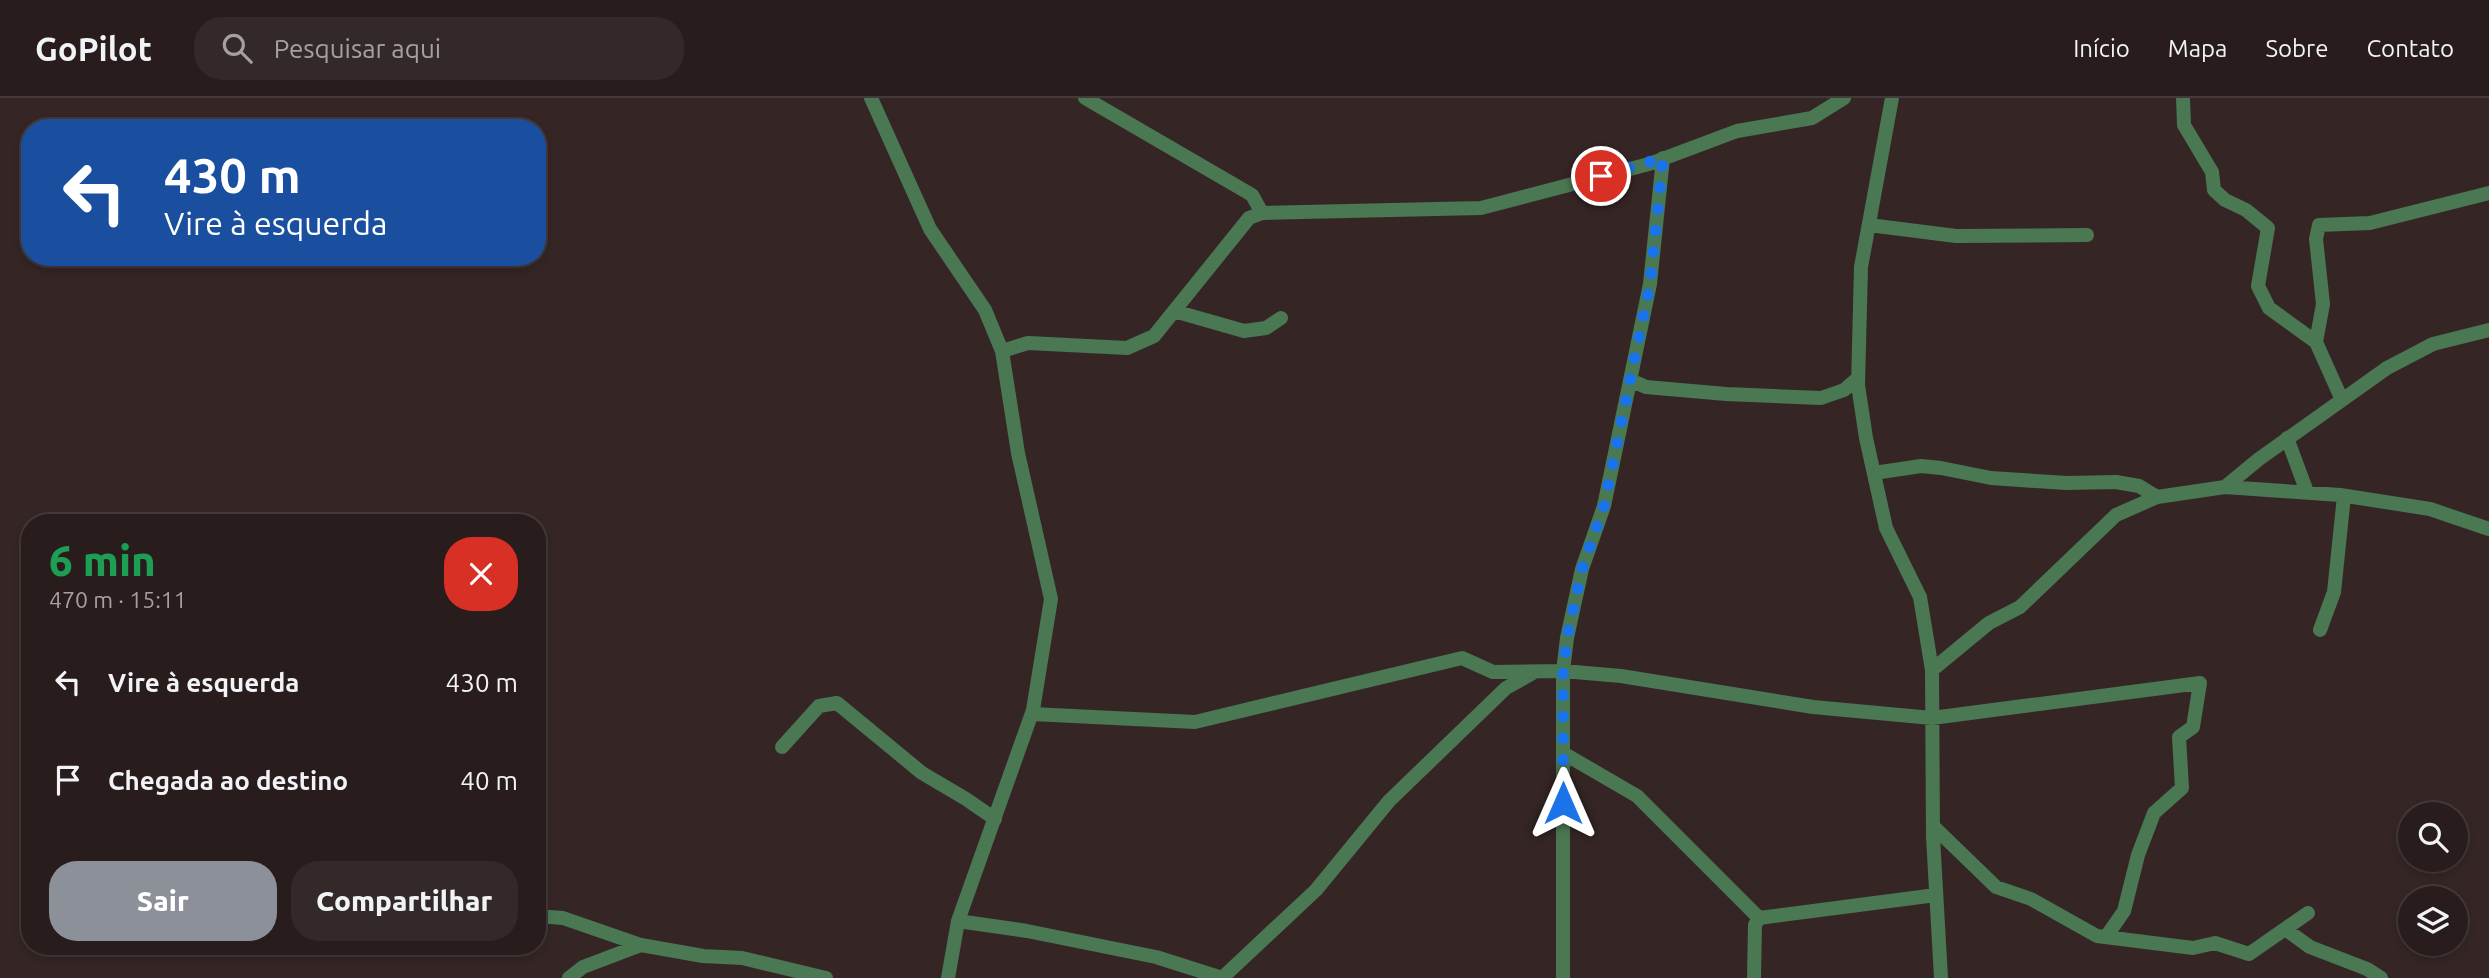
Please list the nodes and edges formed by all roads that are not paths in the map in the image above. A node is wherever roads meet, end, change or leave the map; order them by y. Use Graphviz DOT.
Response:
graph roads {
  1 [pos="871,98"];
  2 [pos="1085,98"];
  3 [pos="1844,98"];
  4 [pos="1892,98"];
  5 [pos="2183,98"];
  6 [pos="1663,158"];
  7 [pos="2489,193"];
  8 [pos="1262,213"];
  9 [pos="1869,225"];
  10 [pos="2087,235"];
  11 [pos="1174,311"];
  12 [pos="1281,318"];
  13 [pos="2489,330"];
  14 [pos="2316,342"];
  15 [pos="1002,351"];
  16 [pos="1858,378"];
  17 [pos="1630,380"];
  18 [pos="2342,400"];
  19 [pos="2287,438"];
  20 [pos="1874,473"];
  21 [pos="2225,487"];
  22 [pos="2307,492"];
  23 [pos="2344,496"];
  24 [pos="2157,497"];
  25 [pos="2489,529"];
  26 [pos="2320,630"];
  27 [pos="1932,670"];
  28 [pos="1563,671"];
  29 [pos="1534,672"];
  30 [pos="1032,714"];
  31 [pos="1932,718"];
  32 [pos="782,747"];
  33 [pos="1563,753"];
  34 [pos="995,819"];
  35 [pos="1933,826"];
  36 [pos="1936,895"];
  37 [pos="2308,914"];
  38 [pos="546,917"];
  39 [pos="1759,918"];
  40 [pos="958,921"];
  41 [pos="2285,929"];
  42 [pos="2106,937"];
  43 [pos="641,945"];
  44 [pos="569,978"];
  45 [pos="826,978"];
  46 [pos="948,978"];
  47 [pos="1222,978"];
  48 [pos="1563,978"];
  49 [pos="1754,978"];
  50 [pos="1941,978"];
  51 [pos="2381,978"];
  1 -- 15 [label="street"];
  2 -- 8 [label="street"];
  3 -- 6 [label="street"];
  4 -- 9 [label="street"];
  5 -- 14 [label="street"];
  6 -- 8 [label="street"];
  6 -- 17 [label="street"];
  7 -- 14 [label="street"];
  8 -- 11 [label="street"];
  9 -- 10 [label="street"];
  9 -- 16 [label="street"];
  11 -- 12 [label="street"];
  11 -- 15 [label="street"];
  13 -- 18 [label="street"];
  14 -- 18 [label="street"];
  15 -- 30 [label="street"];
  16 -- 17 [label="street"];
  16 -- 20 [label="street"];
  17 -- 28 [label="street"];
  18 -- 19 [label="street"];
  19 -- 21 [label="street"];
  19 -- 22 [label="street"];
  20 -- 24 [label="street"];
  20 -- 27 [label="street"];
  21 -- 22 [label="street"];
  21 -- 24 [label="street"];
  22 -- 23 [label="street"];
  23 -- 25 [label="street"];
  23 -- 26 [label="street"];
  24 -- 27 [label="street"];
  27 -- 31 [label="street"];
  28 -- 29 [label="street"];
  28 -- 31 [label="street"];
  28 -- 33 [label="street"];
  29 -- 30 [label="street"];
  29 -- 47 [label="street"];
  30 -- 34 [label="street"];
  31 -- 35 [label="street"];
  31 -- 42 [label="street"];
  32 -- 34 [label="street"];
  33 -- 39 [label="street"];
  33 -- 48 [label="street"];
  34 -- 40 [label="street"];
  35 -- 36 [label="street"];
  35 -- 42 [label="street"];
  36 -- 39 [label="street"];
  36 -- 50 [label="street"];
  37 -- 41 [label="street"];
  38 -- 43 [label="street"];
  39 -- 49 [label="street"];
  40 -- 46 [label="street"];
  40 -- 47 [label="street"];
  41 -- 42 [label="street"];
  41 -- 51 [label="street"];
  43 -- 44 [label="street"];
  43 -- 45 [label="street"];
}
